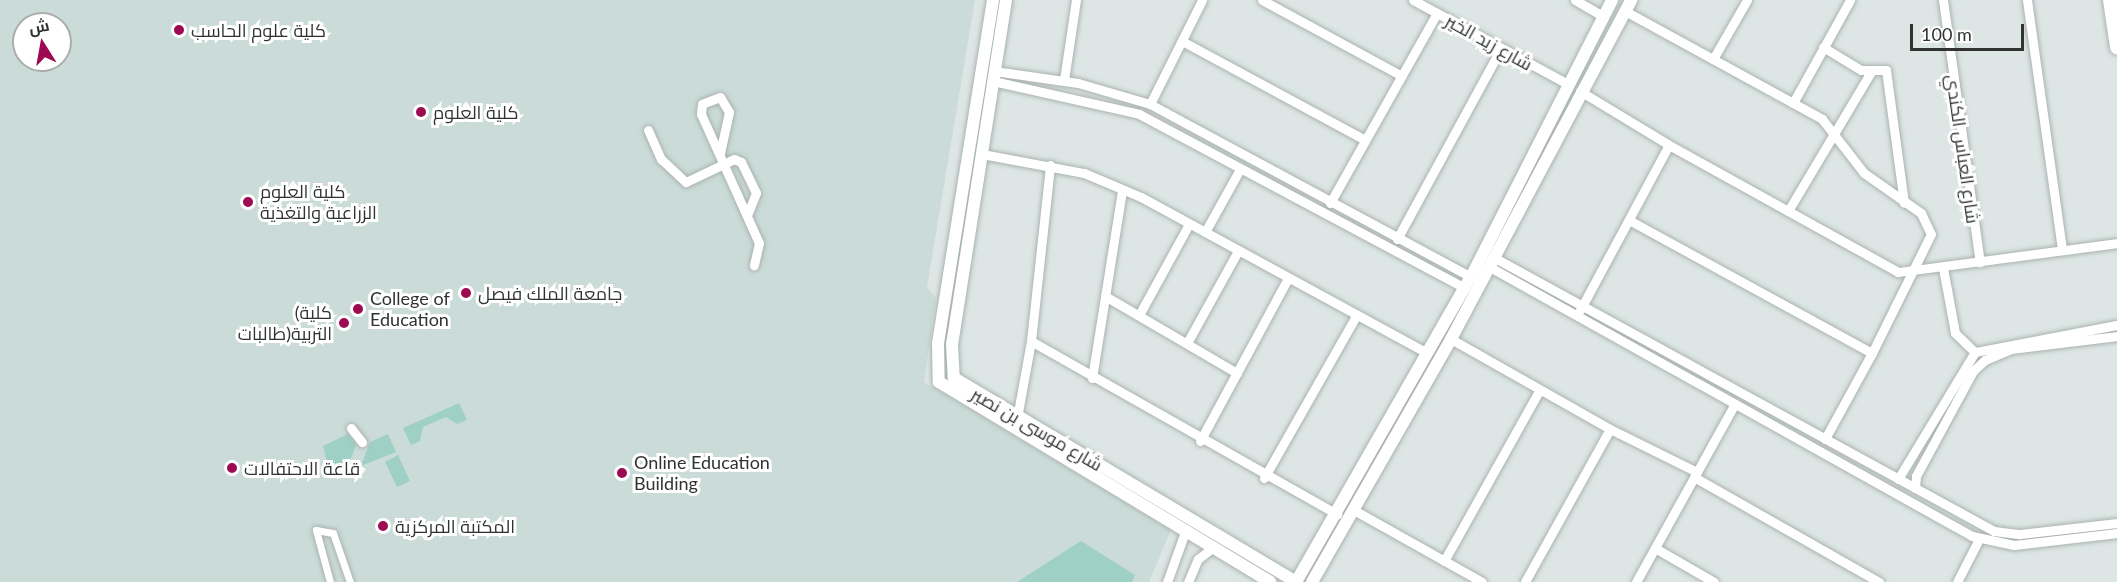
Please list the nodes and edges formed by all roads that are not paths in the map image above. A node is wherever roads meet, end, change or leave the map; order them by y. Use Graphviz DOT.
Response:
graph roads {
  1 [pos="993,0"];
  2 [pos="1006,0"];
  3 [pos="1076,0"];
  4 [pos="1202,0"];
  5 [pos="1262,0"];
  6 [pos="1413,0"];
  7 [pos="1575,0"];
  8 [pos="1747,0"];
  9 [pos="1850,0"];
  10 [pos="1943,0"];
  11 [pos="2027,0"];
  12 [pos="2110,0"];
  13 [pos="1609,1"];
  14 [pos="1628,5"];
  15 [pos="1437,13"];
  16 [pos="1603,16"];
  17 [pos="1182,41"];
  18 [pos="1823,47"];
  19 [pos="2117,47"];
  20 [pos="1501,48"];
  21 [pos="1713,59"];
  22 [pos="1872,70"];
  23 [pos="994,76"];
  24 [pos="1402,76"];
  25 [pos="1064,80"];
  26 [pos="1566,83"];
  27 [pos="1580,92"];
  28 [pos="1793,103"];
  29 [pos="1150,104"];
  30 [pos="1834,129"];
  31 [pos="648,130"];
  32 [pos="1365,140"];
  33 [pos="1670,145"];
  34 [pos="1224,146"];
  35 [pos="720,153"];
  36 [pos="982,154"];
  37 [pos="1218,156"];
  38 [pos="725,164"];
  39 [pos="1050,165"];
  40 [pos="1240,169"];
  41 [pos="1122,189"];
  42 [pos="1904,202"];
  43 [pos="1330,203"];
  44 [pos="1788,211"];
  45 [pos="747,215"];
  46 [pos="1629,220"];
  47 [pos="1189,224"];
  48 [pos="1205,232"];
  49 [pos="1397,239"];
  50 [pos="2117,243"];
  51 [pos="2062,249"];
  52 [pos="1238,251"];
  53 [pos="1490,262"];
  54 [pos="1980,262"];
  55 [pos="754,265"];
  56 [pos="1942,268"];
  57 [pos="1917,271"];
  58 [pos="1288,278"];
  59 [pos="1468,283"];
  60 [pos="1105,296"];
  61 [pos="1582,305"];
  62 [pos="1139,315"];
  63 [pos="1356,316"];
  64 [pos="1576,316"];
  65 [pos="2117,325"];
  66 [pos="2117,336"];
  67 [pos="1451,339"];
  68 [pos="1031,341"];
  69 [pos="1186,344"];
  70 [pos="1975,352"];
  71 [pos="1427,353"];
  72 [pos="1872,353"];
  73 [pos="1237,373"];
  74 [pos="1092,378"];
  75 [pos="1539,391"];
  76 [pos="1734,405"];
  77 [pos="1017,418"];
  78 [pos="351,428"];
  79 [pos="1610,429"];
  80 [pos="1825,439"];
  81 [pos="1200,441"];
  82 [pos="362,442"];
  83 [pos="1696,475"];
  84 [pos="1264,477"];
  85 [pos="1898,479"];
  86 [pos="1916,488"];
  87 [pos="1352,509"];
  88 [pos="1336,514"];
  89 [pos="2114,528"];
  90 [pos="1185,532"];
  91 [pos="1979,539"];
  92 [pos="1212,548"];
  93 [pos="1655,548"];
  94 [pos="1444,561"];
  95 [pos="330,582"];
  96 [pos="350,582"];
  97 [pos="1167,582"];
  98 [pos="1188,582"];
  99 [pos="1270,582"];
  100 [pos="1296,582"];
  101 [pos="1312,582"];
  102 [pos="1482,582"];
  103 [pos="1526,582"];
  104 [pos="1636,582"];
  105 [pos="1714,582"];
  106 [pos="1879,582"];
  107 [pos="1957,582"];
  1 -- 90 [label="street, شارع موسى بن نصير"];
  2 -- 23 [label="street, شارع موسى بن نصير"];
  3 -- 25 [label="street"];
  4 -- 17 [label="street"];
  5 -- 24 [label="street"];
  6 -- 15 [label="street, شارع زيد الخير"];
  7 -- 16 [label="street"];
  8 -- 21 [label="street"];
  9 -- 18 [label="street"];
  10 -- 54 [label="street, شارع العباس الكندي"];
  11 -- 51 [label="street"];
  12 -- 19 [label="main road"];
  13 -- 16 [label="street"];
  14 -- 21 [label="street"];
  14 -- 27 [label="street"];
  15 -- 20 [label="street, شارع زيد الخير"];
  15 -- 24 [label="street"];
  16 -- 26 [label="street"];
  17 -- 29 [label="street"];
  17 -- 32 [label="street"];
  18 -- 22 [label="street"];
  18 -- 28 [label="street"];
  20 -- 26 [label="street, شارع زيد الخير"];
  20 -- 49 [label="street"];
  21 -- 28 [label="street"];
  22 -- 30 [label="street"];
  22 -- 42 [label="street"];
  23 -- 25 [label="street"];
  23 -- 36 [label="street, شارع موسى بن نصير"];
  23 -- 37 [label="street"];
  24 -- 32 [label="street"];
  25 -- 29 [label="street"];
  26 -- 59 [label="street"];
  27 -- 33 [label="street"];
  27 -- 53 [label="street"];
  28 -- 30 [label="street"];
  29 -- 34 [label="street"];
  30 -- 42 [label="street"];
  30 -- 44 [label="street"];
  31 -- 38 [label="street"];
  32 -- 43 [label="street"];
  33 -- 44 [label="street"];
  33 -- 46 [label="street"];
  34 -- 37 [label="street"];
  34 -- 43 [label="street"];
  35 -- 35 [label="street"];
  35 -- 38 [label="street"];
  36 -- 39 [label="street"];
  36 -- 77 [label="street, شارع موسى بن نصير"];
  37 -- 40 [label="street"];
  38 -- 45 [label="street"];
  38 -- 45 [label="street"];
  39 -- 41 [label="street"];
  39 -- 68 [label="street"];
  40 -- 48 [label="street"];
  40 -- 59 [label="street"];
  41 -- 47 [label="street"];
  41 -- 60 [label="street"];
  42 -- 57 [label="street"];
  43 -- 49 [label="street"];
  44 -- 57 [label="street"];
  45 -- 55 [label="street"];
  46 -- 61 [label="street"];
  46 -- 72 [label="street"];
  47 -- 48 [label="street"];
  47 -- 62 [label="street"];
  48 -- 52 [label="street"];
  49 -- 59 [label="street"];
  50 -- 51 [label="street"];
  51 -- 54 [label="street"];
  52 -- 58 [label="street"];
  52 -- 69 [label="street"];
  53 -- 61 [label="street"];
  53 -- 64 [label="street"];
  53 -- 67 [label="street"];
  54 -- 56 [label="street"];
  56 -- 57 [label="street"];
  56 -- 70 [label="street"];
  57 -- 72 [label="street"];
  58 -- 63 [label="street"];
  58 -- 73 [label="street"];
  59 -- 71 [label="street"];
  60 -- 62 [label="street"];
  60 -- 74 [label="street"];
  61 -- 64 [label="street"];
  61 -- 80 [label="street"];
  62 -- 69 [label="street"];
  63 -- 71 [label="street"];
  63 -- 84 [label="street"];
  64 -- 76 [label="street"];
  65 -- 70 [label="street"];
  66 -- 86 [label="street"];
  67 -- 75 [label="street"];
  67 -- 87 [label="street"];
  68 -- 74 [label="street"];
  68 -- 77 [label="street"];
  69 -- 73 [label="street"];
  70 -- 85 [label="street"];
  71 -- 88 [label="street"];
  72 -- 80 [label="street"];
  73 -- 81 [label="street"];
  74 -- 81 [label="street"];
  75 -- 79 [label="street"];
  75 -- 94 [label="street"];
  76 -- 83 [label="street"];
  76 -- 91 [label="street"];
  77 -- 100 [label="street, شارع موسى بن نصير"];
  78 -- 82 [label="street"];
  79 -- 83 [label="street"];
  79 -- 103 [label="street"];
  80 -- 85 [label="street"];
  81 -- 84 [label="street"];
  83 -- 93 [label="street"];
  83 -- 106 [label="street"];
  84 -- 88 [label="street"];
  85 -- 86 [label="street"];
  86 -- 89 [label="street"];
  87 -- 94 [label="street"];
  87 -- 101 [label="street"];
  88 -- 100 [label="street"];
  89 -- 91 [label="street"];
  90 -- 92 [label="street, شارع موسى بن نصير"];
  90 -- 97 [label="street"];
  91 -- 107 [label="street"];
  92 -- 98 [label="street"];
  92 -- 99 [label="street, شارع موسى بن نصير"];
  93 -- 104 [label="street"];
  93 -- 105 [label="street"];
  94 -- 102 [label="street"];
  95 -- 96 [label="street"];
}
